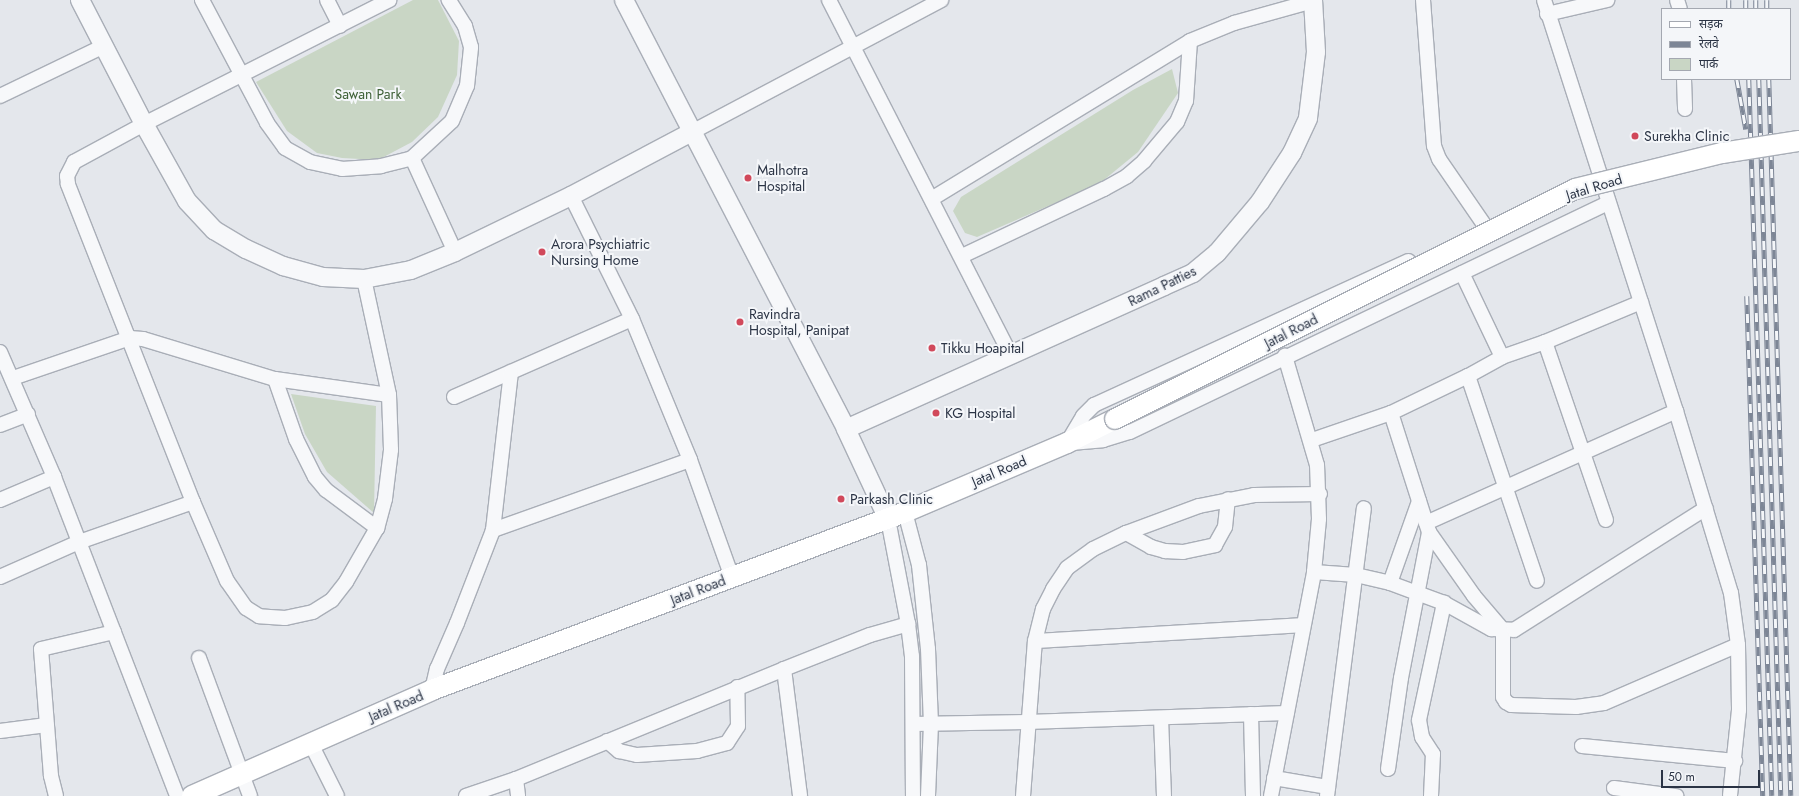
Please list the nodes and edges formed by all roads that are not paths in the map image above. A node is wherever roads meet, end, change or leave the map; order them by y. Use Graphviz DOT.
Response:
graph roads {
  1 [pos="80,0"];
  2 [pos="202,0"];
  3 [pos="327,0"];
  4 [pos="390,0"];
  5 [pos="449,0"];
  6 [pos="624,0"];
  7 [pos="829,0"];
  8 [pos="941,0"];
  9 [pos="1423,0"];
  10 [pos="1544,0"];
  11 [pos="1607,0"];
  12 [pos="1313,1"];
  13 [pos="1548,14"];
  14 [pos="340,26"];
  15 [pos="1190,41"];
  16 [pos="104,46"];
  17 [pos="853,47"];
  18 [pos="242,76"];
  19 [pos="1684,80"];
  20 [pos="0,96"];
  21 [pos="1685,109"];
  22 [pos="144,124"];
  23 [pos="692,132"];
  24 [pos="1799,141"];
  25 [pos="412,158"];
  26 [pos="1599,170"];
  27 [pos="571,196"];
  28 [pos="933,198"];
  29 [pos="1608,203"];
  30 [pos="1485,226"];
  31 [pos="455,252"];
  32 [pos="962,256"];
  33 [pos="1462,273"];
  34 [pos="364,278"];
  35 [pos="1641,302"];
  36 [pos="632,319"];
  37 [pos="130,338"];
  38 [pos="1545,342"];
  39 [pos="1011,355"];
  40 [pos="1285,356"];
  41 [pos="1502,357"];
  42 [pos="1,358"];
  43 [pos="511,372"];
  44 [pos="1468,376"];
  45 [pos="13,378"];
  46 [pos="275,379"];
  47 [pos="389,395"];
  48 [pos="454,397"];
  49 [pos="1676,412"];
  50 [pos="1391,413"];
  51 [pos="28,414"];
  52 [pos="0,425"];
  53 [pos="846,429"];
  54 [pos="1312,440"];
  55 [pos="1067,443"];
  56 [pos="1583,454"];
  57 [pos="690,460"];
  58 [pos="54,476"];
  59 [pos="1505,488"];
  60 [pos="1320,494"];
  61 [pos="1228,499"];
  62 [pos="0,500"];
  63 [pos="1419,501"];
  64 [pos="193,502"];
  65 [pos="1364,508"];
  66 [pos="1706,508"];
  67 [pos="897,515"];
  68 [pos="1606,520"];
  69 [pos="378,528"];
  70 [pos="1428,528"];
  71 [pos="492,530"];
  72 [pos="1126,533"];
  73 [pos="79,542"];
  74 [pos="1314,572"];
  75 [pos="1356,575"];
  76 [pos="0,577"];
  77 [pos="732,577"];
  78 [pos="1537,582"];
  79 [pos="1390,583"];
  80 [pos="1417,591"];
  81 [pos="1444,603"];
  82 [pos="908,624"];
  83 [pos="1302,625"];
  84 [pos="1503,630"];
  85 [pos="114,632"];
  86 [pos="1035,641"];
  87 [pos="1738,644"];
  88 [pos="199,658"];
  89 [pos="784,669"];
  90 [pos="737,687"];
  91 [pos="432,690"];
  92 [pos="1287,713"];
  93 [pos="1251,714"];
  94 [pos="1162,718"];
  95 [pos="1027,722"];
  96 [pos="913,724"];
  97 [pos="931,724"];
  98 [pos="47,725"];
  99 [pos="0,731"];
  100 [pos="607,741"];
  101 [pos="310,742"];
  102 [pos="1582,746"];
  103 [pos="1735,761"];
  104 [pos="1388,769"];
  105 [pos="240,773"];
  106 [pos="1274,778"];
  107 [pos="516,779"];
  108 [pos="1614,788"];
  109 [pos="1328,791"];
  110 [pos="56,796"];
  111 [pos="177,796"];
  112 [pos="192,796"];
  113 [pos="250,796"];
  114 [pos="337,796"];
  115 [pos="466,796"];
  116 [pos="518,796"];
  117 [pos="800,796"];
  118 [pos="913,796"];
  119 [pos="928,796"];
  120 [pos="1023,796"];
  121 [pos="1164,796"];
  122 [pos="1253,796"];
  123 [pos="1271,796"];
  124 [pos="1431,796"];
  125 [pos="1676,796"];
  126 [pos="1730,796"];
  1 -- 16 [label="street"];
  2 -- 18 [label="street"];
  3 -- 14 [label="street"];
  4 -- 14 [label="street"];
  5 -- 25 [label="street"];
  6 -- 23 [label="street"];
  7 -- 17 [label="street"];
  8 -- 17 [label="street"];
  9 -- 30 [label="street"];
  10 -- 13 [label="street"];
  11 -- 13 [label="street"];
  12 -- 15 [label="street"];
  12 -- 39 [label="street, Rama Patties"];
  13 -- 26 [label="street"];
  14 -- 18 [label="street"];
  15 -- 28 [label="street"];
  15 -- 32 [label="street"];
  16 -- 20 [label="street"];
  16 -- 22 [label="street"];
  17 -- 23 [label="street"];
  17 -- 28 [label="street"];
  18 -- 22 [label="street"];
  18 -- 25 [label="street"];
  19 -- 21 [label="street"];
  22 -- 34 [label="street"];
  22 -- 37 [label="street"];
  23 -- 27 [label="street"];
  23 -- 53 [label="street"];
  24 -- 55 [label="main road, Jatal Road, bridge"];
  25 -- 31 [label="street"];
  26 -- 29 [label="street"];
  26 -- 30 [label="street"];
  27 -- 31 [label="street"];
  27 -- 36 [label="street"];
  28 -- 32 [label="street"];
  29 -- 33 [label="street"];
  29 -- 35 [label="street"];
  30 -- 55 [label="street"];
  31 -- 34 [label="street"];
  32 -- 39 [label="street"];
  33 -- 40 [label="street"];
  33 -- 41 [label="street"];
  34 -- 47 [label="street"];
  35 -- 38 [label="street"];
  35 -- 49 [label="street"];
  36 -- 43 [label="street"];
  36 -- 57 [label="street"];
  37 -- 45 [label="street"];
  37 -- 46 [label="street"];
  37 -- 64 [label="street"];
  38 -- 41 [label="street"];
  38 -- 56 [label="street"];
  39 -- 53 [label="street, Rama Patties"];
  40 -- 54 [label="street"];
  40 -- 55 [label="street"];
  41 -- 44 [label="street"];
  42 -- 45 [label="street"];
  43 -- 48 [label="street"];
  43 -- 71 [label="street"];
  44 -- 50 [label="street"];
  44 -- 59 [label="street"];
  45 -- 51 [label="street"];
  46 -- 47 [label="street"];
  46 -- 69 [label="street"];
  47 -- 69 [label="street"];
  49 -- 56 [label="street"];
  49 -- 66 [label="street"];
  50 -- 54 [label="street"];
  50 -- 63 [label="street"];
  51 -- 52 [label="street"];
  51 -- 58 [label="street"];
  53 -- 67 [label="street"];
  54 -- 60 [label="street"];
  55 -- 67 [label="main road, Jatal Road"];
  56 -- 59 [label="street"];
  56 -- 68 [label="street"];
  57 -- 71 [label="street"];
  57 -- 77 [label="street"];
  58 -- 62 [label="street"];
  58 -- 73 [label="street"];
  59 -- 70 [label="street"];
  59 -- 78 [label="street"];
  60 -- 61 [label="street"];
  60 -- 74 [label="street"];
  61 -- 72 [label="street"];
  61 -- 72 [label="street"];
  63 -- 70 [label="street"];
  63 -- 79 [label="street"];
  64 -- 69 [label="street"];
  64 -- 73 [label="street"];
  65 -- 75 [label="street"];
  66 -- 84 [label="street"];
  66 -- 87 [label="street"];
  67 -- 77 [label="main road, Jatal Road"];
  67 -- 82 [label="street"];
  67 -- 97 [label="street"];
  70 -- 80 [label="street"];
  70 -- 84 [label="street"];
  71 -- 91 [label="street"];
  72 -- 86 [label="street"];
  73 -- 76 [label="street"];
  73 -- 85 [label="street"];
  74 -- 75 [label="street"];
  74 -- 83 [label="street"];
  75 -- 79 [label="street"];
  75 -- 109 [label="street"];
  77 -- 91 [label="main road, Jatal Road"];
  79 -- 80 [label="street"];
  80 -- 81 [label="street"];
  80 -- 104 [label="street"];
  81 -- 84 [label="street"];
  81 -- 124 [label="street"];
  82 -- 89 [label="street"];
  82 -- 96 [label="street"];
  83 -- 86 [label="street"];
  83 -- 92 [label="street"];
  84 -- 87 [label="street"];
  85 -- 98 [label="street"];
  85 -- 111 [label="street"];
  86 -- 95 [label="street"];
  87 -- 103 [label="street"];
  88 -- 105 [label="street"];
  89 -- 90 [label="street"];
  89 -- 117 [label="street"];
  90 -- 100 [label="street"];
  90 -- 100 [label="street"];
  91 -- 101 [label="main road, Jatal Road"];
  92 -- 93 [label="street"];
  92 -- 106 [label="street"];
  93 -- 94 [label="street"];
  93 -- 122 [label="street"];
  94 -- 95 [label="street"];
  94 -- 121 [label="street"];
  95 -- 97 [label="street"];
  95 -- 120 [label="street"];
  96 -- 97 [label="street"];
  96 -- 118 [label="street"];
  97 -- 119 [label="street"];
  98 -- 99 [label="street"];
  98 -- 110 [label="street"];
  100 -- 107 [label="street"];
  101 -- 105 [label="main road, Jatal Road"];
  101 -- 114 [label="street"];
  102 -- 103 [label="street"];
  103 -- 126 [label="street"];
  105 -- 112 [label="main road, Jatal Road"];
  105 -- 113 [label="street"];
  106 -- 109 [label="street"];
  106 -- 123 [label="street"];
  107 -- 115 [label="street"];
  107 -- 116 [label="street"];
  108 -- 125 [label="street"];
}
